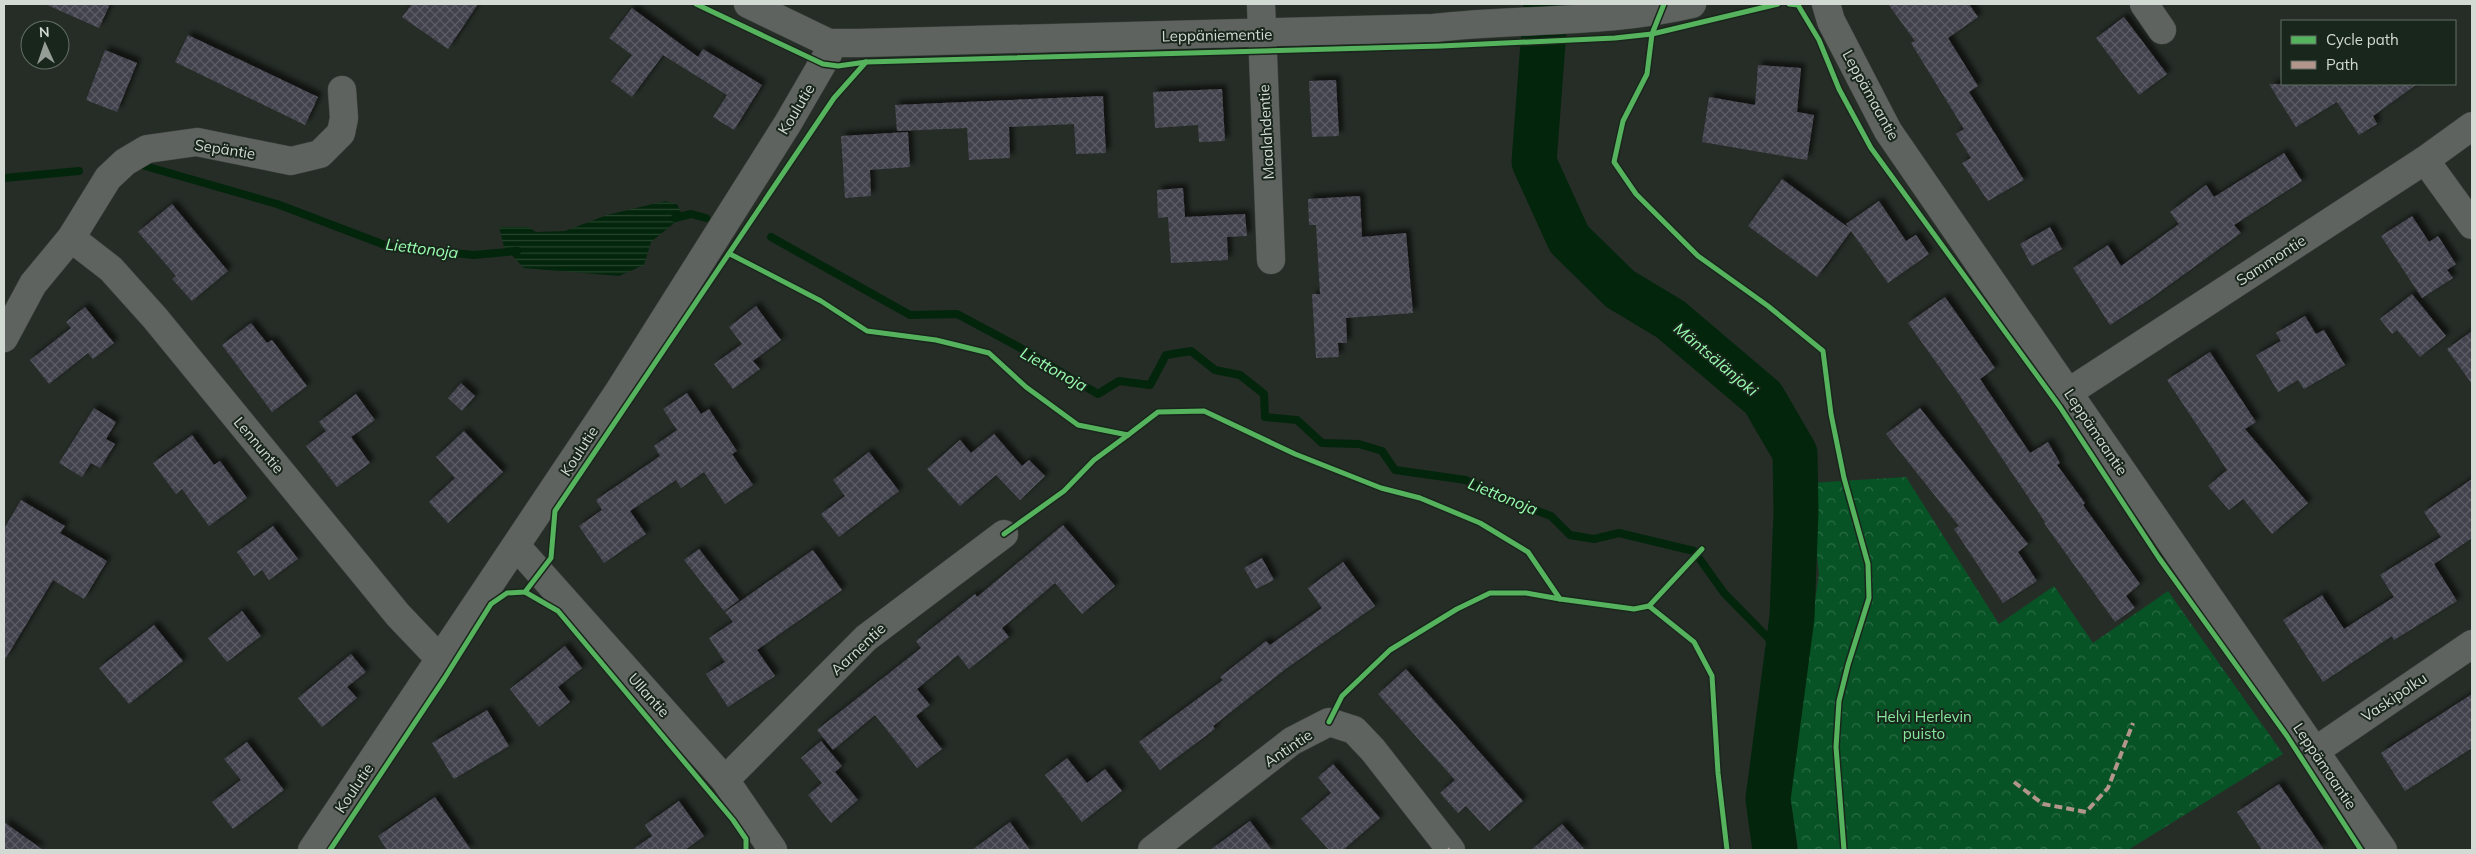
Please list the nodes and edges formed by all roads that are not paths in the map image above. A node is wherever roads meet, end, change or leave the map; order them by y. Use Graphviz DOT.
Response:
graph roads {
  1 [pos="748,4"];
  2 [pos="1261,4"];
  3 [pos="1692,4"];
  4 [pos="1826,4"];
  5 [pos="2144,4"];
  6 [pos="2162,30"];
  7 [pos="1261,34"];
  8 [pos="830,43"];
  9 [pos="342,90"];
  10 [pos="2472,126"];
  11 [pos="2424,160"];
  12 [pos="2472,225"];
  13 [pos="71,238"];
  14 [pos="1271,260"];
  15 [pos="4,338"];
  16 [pos="2069,392"];
  17 [pos="1004,534"];
  18 [pos="517,547"];
  19 [pos="2472,644"];
  20 [pos="440,659"];
  21 [pos="2315,751"];
  22 [pos="725,780"];
  23 [pos="312,850"];
  24 [pos="773,850"];
  25 [pos="1152,850"];
  26 [pos="1451,850"];
  27 [pos="2383,850"];
  1 -- 8 [label="street, Leppäniementie"];
  2 -- 7 [label="street, Maalahdentie"];
  3 -- 7 [label="street, Leppäniementie"];
  4 -- 16 [label="street, Leppämaantie"];
  5 -- 6 [label="street"];
  7 -- 8 [label="street, Leppäniementie"];
  7 -- 14 [label="street, Maalahdentie"];
  8 -- 18 [label="street, Koulutie"];
  9 -- 13 [label="street, Sepäntie"];
  10 -- 11 [label="street, Sammontie"];
  11 -- 12 [label="street"];
  11 -- 16 [label="street, Sammontie"];
  13 -- 15 [label="street, Sepäntie"];
  13 -- 20 [label="street, Lennuntie"];
  16 -- 21 [label="street, Leppämaantie"];
  17 -- 22 [label="street, Aarnentie"];
  18 -- 20 [label="street, Koulutie"];
  18 -- 22 [label="street, Ullantie"];
  19 -- 21 [label="street, Vaskipolku"];
  20 -- 23 [label="street, Koulutie"];
  21 -- 27 [label="street, Leppämaantie"];
  22 -- 24 [label="street, Ullantie"];
  25 -- 26 [label="street, Antintie"];
}
